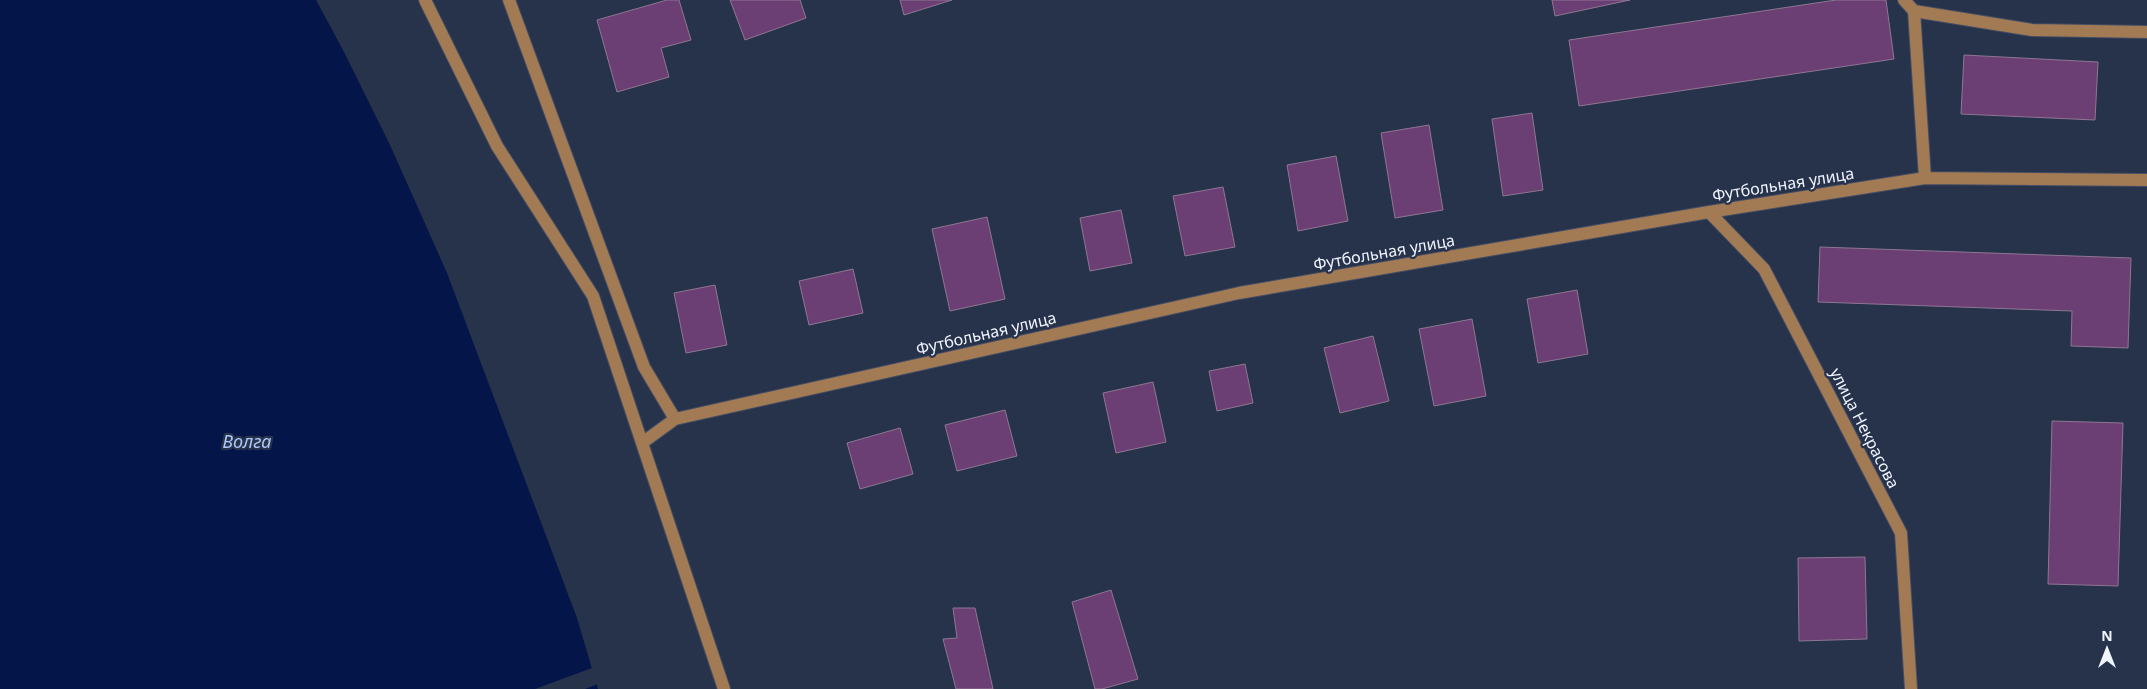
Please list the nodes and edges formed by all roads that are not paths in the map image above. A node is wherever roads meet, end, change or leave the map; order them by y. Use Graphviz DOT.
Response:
graph roads {
  1 [pos="425,0"];
  2 [pos="509,0"];
  3 [pos="1904,0"];
  4 [pos="1914,11"];
  5 [pos="2147,32"];
  6 [pos="1925,178"];
  7 [pos="2147,180"];
  8 [pos="1709,212"];
  9 [pos="675,419"];
  10 [pos="642,443"];
  11 [pos="724,689"];
  12 [pos="1911,689"];
  1 -- 10 [label="street"];
  2 -- 9 [label="street"];
  3 -- 4 [label="street"];
  4 -- 5 [label="street"];
  4 -- 6 [label="street"];
  6 -- 7 [label="street, Футбольная улица"];
  6 -- 8 [label="street, Футбольная улица"];
  8 -- 9 [label="street, Футбольная улица"];
  8 -- 12 [label="street, улица Некрасова"];
  9 -- 10 [label="street, Футбольная улица"];
  10 -- 11 [label="street"];
}
